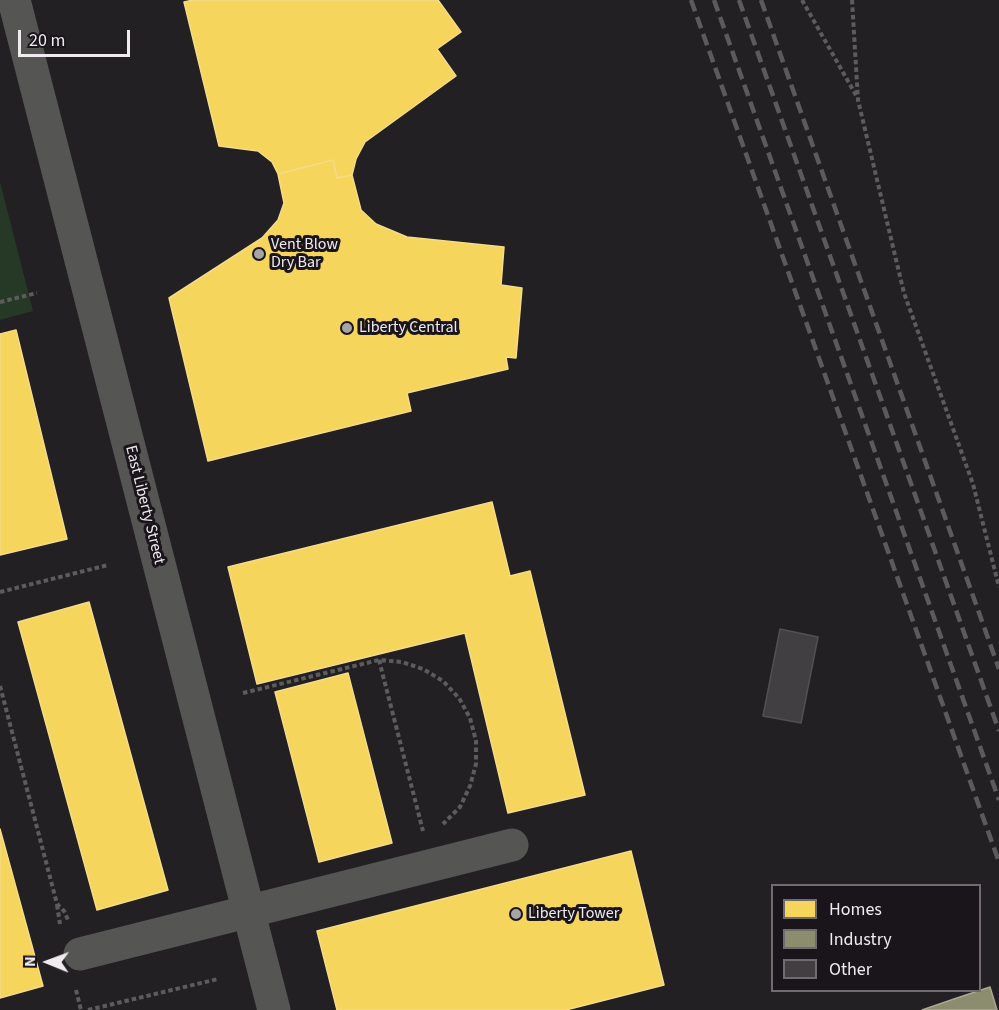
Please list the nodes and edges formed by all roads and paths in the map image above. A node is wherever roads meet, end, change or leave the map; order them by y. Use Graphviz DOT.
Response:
graph roads {
  1 [pos="14,0"];
  2 [pos="802,0"];
  3 [pos="852,0"];
  4 [pos="858,100"];
  5 [pos="37,293"];
  6 [pos="0,302"];
  7 [pos="108,565"];
  8 [pos="999,587"];
  9 [pos="0,592"];
  10 [pos="379,660"];
  11 [pos="0,686"];
  12 [pos="243,693"];
  13 [pos="434,830"];
  14 [pos="424,837"];
  15 [pos="512,845"];
  16 [pos="57,904"];
  17 [pos="248,910"];
  18 [pos="60,922"];
  19 [pos="75,955"];
  20 [pos="218,979"];
  21 [pos="81,1010"];
  22 [pos="88,1010"];
  23 [pos="274,1010"];
  1 -- 17 [label="street, East Liberty Street"];
  2 -- 4 [label="path"];
  3 -- 4 [label="path"];
  4 -- 8 [label="path"];
  5 -- 6 [label="path"];
  7 -- 9 [label="path"];
  10 -- 12 [label="path"];
  10 -- 13 [label="path"];
  10 -- 14 [label="path"];
  11 -- 16 [label="path"];
  15 -- 17 [label="street"];
  16 -- 18 [label="path"];
  16 -- 19 [label="path"];
  17 -- 19 [label="street"];
  17 -- 23 [label="street, East Liberty Street"];
  19 -- 21 [label="path"];
  20 -- 22 [label="path"];
}
